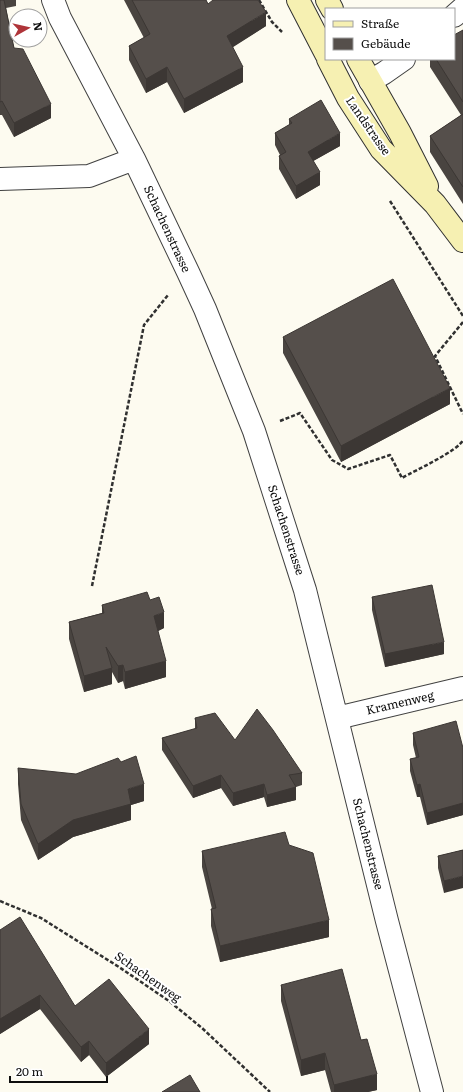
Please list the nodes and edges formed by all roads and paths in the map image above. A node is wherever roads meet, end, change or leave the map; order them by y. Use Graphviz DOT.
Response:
graph roads {
  1 [pos="53,0"];
  2 [pos="298,0"];
  3 [pos="463,8"];
  4 [pos="455,15"];
  5 [pos="325,52"];
  6 [pos="329,60"];
  7 [pos="359,60"];
  8 [pos="403,60"];
  9 [pos="370,81"];
  10 [pos="134,159"];
  11 [pos="0,179"];
  12 [pos="435,204"];
  13 [pos="463,241"];
  14 [pos="188,272"];
  15 [pos="463,322"];
  16 [pos="463,414"];
  17 [pos="254,431"];
  18 [pos="463,440"];
  19 [pos="92,586"];
  20 [pos="463,688"];
  21 [pos="337,718"];
  22 [pos="0,901"];
  23 [pos="270,1092"];
  24 [pos="432,1092"];
  1 -- 10 [label="street, Schachenstrasse"];
  2 -- 5 [label="main road"];
  3 -- 4 [label="street"];
  6 -- 12 [label="main road, Landstrasse"];
  7 -- 9 [label="main road, Landstrasse"];
  8 -- 9 [label="street"];
  9 -- 12 [label="main road, Landstrasse"];
  10 -- 11 [label="street"];
  10 -- 14 [label="street, Schachenstrasse"];
  12 -- 13 [label="main road, Landstrasse"];
  14 -- 17 [label="street, Schachenstrasse"];
  14 -- 19 [label="path"];
  15 -- 16 [label="path"];
  17 -- 18 [label="path"];
  17 -- 21 [label="street, Schachenstrasse"];
  20 -- 21 [label="street, Kramenweg"];
  21 -- 24 [label="street, Schachenstrasse"];
  22 -- 23 [label="path, Schachenweg"];
}
